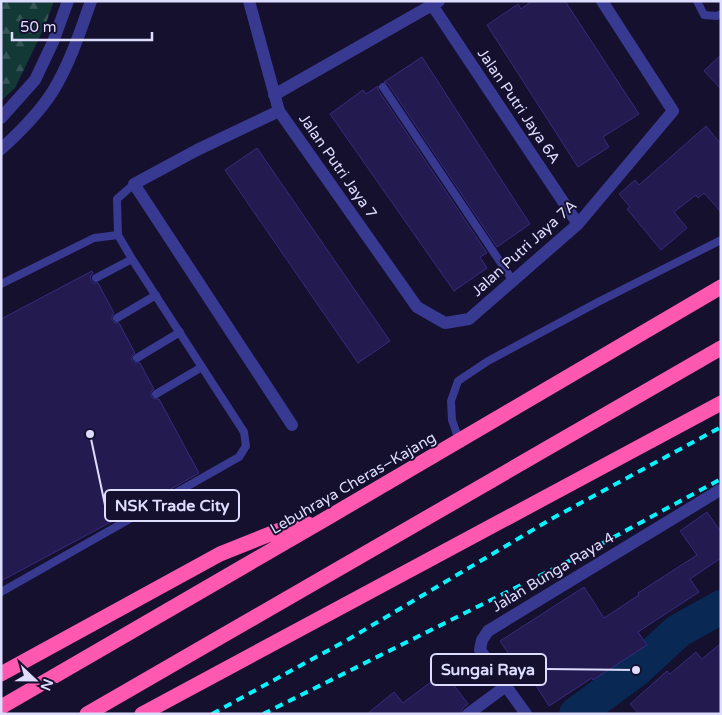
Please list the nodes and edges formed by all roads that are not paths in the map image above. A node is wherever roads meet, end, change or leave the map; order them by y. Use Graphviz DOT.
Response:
graph roads {
  1 [pos="68,1"];
  2 [pos="91,1"];
  3 [pos="248,1"];
  4 [pos="602,1"];
  5 [pos="697,1"];
  6 [pos="436,3"];
  7 [pos="721,14"];
  8 [pos="383,87"];
  9 [pos="274,95"];
  10 [pos="279,111"];
  11 [pos="1,118"];
  12 [pos="1,149"];
  13 [pos="134,184"];
  14 [pos="578,224"];
  15 [pos="118,235"];
  16 [pos="721,240"];
  17 [pos="132,259"];
  18 [pos="96,278"];
  19 [pos="513,281"];
  20 [pos="1,284"];
  21 [pos="721,288"];
  22 [pos="156,295"];
  23 [pos="117,318"];
  24 [pos="445,322"];
  25 [pos="180,332"];
  26 [pos="721,348"];
  27 [pos="137,358"];
  28 [pos="202,367"];
  29 [pos="156,394"];
  30 [pos="721,403"];
  31 [pos="292,425"];
  32 [pos="459,440"];
  33 [pos="720,490"];
  34 [pos="322,521"];
  35 [pos="1,592"];
  36 [pos="1,674"];
  37 [pos="506,686"];
  38 [pos="1,706"];
  39 [pos="88,714"];
  40 [pos="142,714"];
  41 [pos="468,714"];
  42 [pos="526,714"];
  1 -- 11 [label="street"];
  2 -- 12 [label="street"];
  3 -- 9 [label="street, Jalan Putri Jaya 7"];
  4 -- 14 [label="street, Jalan Putri Jaya 7A"];
  5 -- 7 [label="lane"];
  6 -- 9 [label="street"];
  6 -- 14 [label="street, Jalan Putri Jaya 6A"];
  8 -- 19 [label="lane"];
  9 -- 10 [label="street, Jalan Putri Jaya 7"];
  10 -- 13 [label="street"];
  10 -- 24 [label="street, Jalan Putri Jaya 7"];
  13 -- 15 [label="lane"];
  13 -- 31 [label="street"];
  14 -- 19 [label="street, Jalan Putri Jaya 7A"];
  15 -- 17 [label="lane"];
  15 -- 20 [label="lane"];
  16 -- 32 [label="lane"];
  17 -- 18 [label="lane"];
  17 -- 22 [label="lane"];
  19 -- 24 [label="street, Jalan Putri Jaya 7A"];
  21 -- 32 [label="highway, Lebuhraya Cheras–Kajang"];
  22 -- 23 [label="lane"];
  22 -- 25 [label="lane"];
  25 -- 27 [label="lane"];
  25 -- 28 [label="lane"];
  26 -- 39 [label="highway"];
  28 -- 29 [label="lane"];
  28 -- 35 [label="lane"];
  30 -- 40 [label="highway"];
  32 -- 34 [label="highway, Lebuhraya Cheras–Kajang"];
  33 -- 37 [label="street, Jalan Bunga Raya 4"];
  34 -- 36 [label="highway"];
  34 -- 38 [label="highway, Lebuhraya Cheras–Kajang"];
  37 -- 41 [label="street"];
  37 -- 42 [label="street, Jalan Bunga Raya 4"];
}
